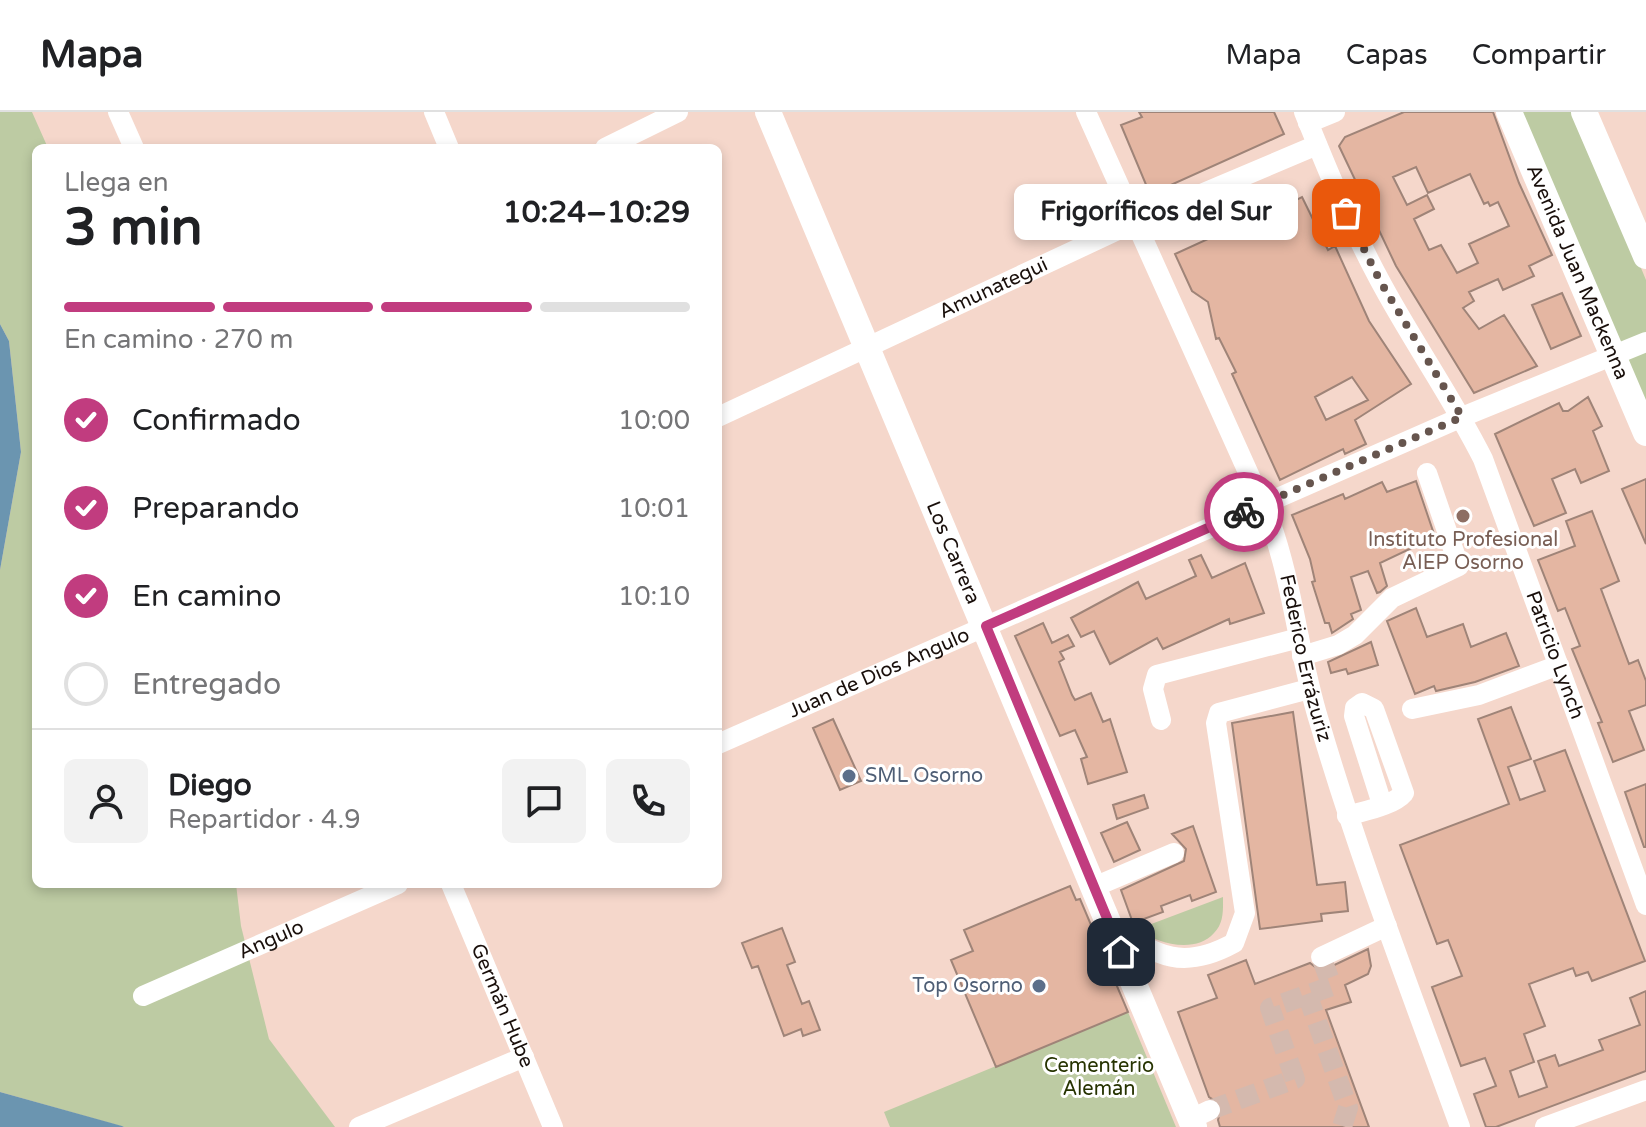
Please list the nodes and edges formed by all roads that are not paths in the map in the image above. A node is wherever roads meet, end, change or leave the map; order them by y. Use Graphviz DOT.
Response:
graph roads {
  1 [pos="118,112"];
  2 [pos="434,112"];
  3 [pos="678,112"];
  4 [pos="768,112"];
  5 [pos="1086,112"];
  6 [pos="1335,112"];
  7 [pos="1509,112"];
  8 [pos="1584,112"];
  9 [pos="1306,118"];
  10 [pos="132,144"];
  11 [pos="447,144"];
  12 [pos="613,144"];
  13 [pos="1317,145"];
  14 [pos="1135,222"];
  15 [pos="1646,256"];
  16 [pos="1646,342"];
  17 [pos="869,346"];
  18 [pos="1612,354"];
  19 [pos="722,415"];
  20 [pos="1462,417"];
  21 [pos="1646,433"];
  22 [pos="1427,473"];
  23 [pos="1263,504"];
  24 [pos="986,626"];
  25 [pos="1300,647"];
  26 [pos="1559,665"];
  27 [pos="1309,689"];
  28 [pos="1412,709"];
  29 [pos="1161,720"];
  30 [pos="722,742"];
  31 [pos="1382,804"];
  32 [pos="1347,816"];
  33 [pos="1174,853"];
  34 [pos="1094,887"];
  35 [pos="389,888"];
  36 [pos="453,888"];
  37 [pos="1646,905"];
  38 [pos="1111,926"];
  39 [pos="1387,926"];
  40 [pos="1321,957"];
  41 [pos="143,996"];
  42 [pos="524,1057"];
  43 [pos="1646,1090"];
  44 [pos="1198,1119"];
  45 [pos="359,1127"];
  46 [pos="553,1127"];
  47 [pos="1460,1127"];
  48 [pos="1545,1127"];
  1 -- 10 [label="street"];
  2 -- 11 [label="street"];
  3 -- 12 [label="street"];
  4 -- 17 [label="main road, Los Carrera"];
  5 -- 14 [label="street, Federico Errázuriz"];
  6 -- 9 [label="street"];
  7 -- 18 [label="main road, Avenida Juan Mackenna"];
  8 -- 15 [label="main road"];
  9 -- 13 [label="street, Patricio Lynch"];
  13 -- 14 [label="street, Amunategui"];
  13 -- 20 [label="street, Patricio Lynch"];
  14 -- 17 [label="street, Amunategui"];
  14 -- 23 [label="street, Federico Errázuriz"];
  16 -- 18 [label="street, Juan de Dios Angulo"];
  17 -- 19 [label="street, Amunategui"];
  17 -- 24 [label="main road, Los Carrera"];
  18 -- 20 [label="street, Juan de Dios Angulo"];
  18 -- 21 [label="main road, Avenida Juan Mackenna"];
  20 -- 23 [label="street, Juan de Dios Angulo"];
  20 -- 26 [label="street, Patricio Lynch"];
  22 -- 25 [label="street"];
  23 -- 24 [label="street, Juan de Dios Angulo"];
  23 -- 25 [label="street, Federico Errázuriz"];
  24 -- 30 [label="street, Juan de Dios Angulo"];
  24 -- 34 [label="main road, Los Carrera"];
  25 -- 27 [label="street, Federico Errázuriz"];
  25 -- 29 [label="street"];
  26 -- 28 [label="street"];
  26 -- 37 [label="street, Patricio Lynch"];
  27 -- 32 [label="street, Federico Errázuriz"];
  27 -- 38 [label="street"];
  31 -- 32 [label="street"];
  32 -- 39 [label="street, Federico Errázuriz"];
  33 -- 34 [label="street"];
  34 -- 38 [label="main road, Los Carrera"];
  35 -- 41 [label="street, Angulo"];
  36 -- 42 [label="street, Germán Hube"];
  38 -- 44 [label="main road, Los Carrera"];
  39 -- 40 [label="street"];
  39 -- 47 [label="street, Federico Errázuriz"];
  42 -- 45 [label="street"];
  42 -- 46 [label="street, Germán Hube"];
  43 -- 48 [label="street"];
}
